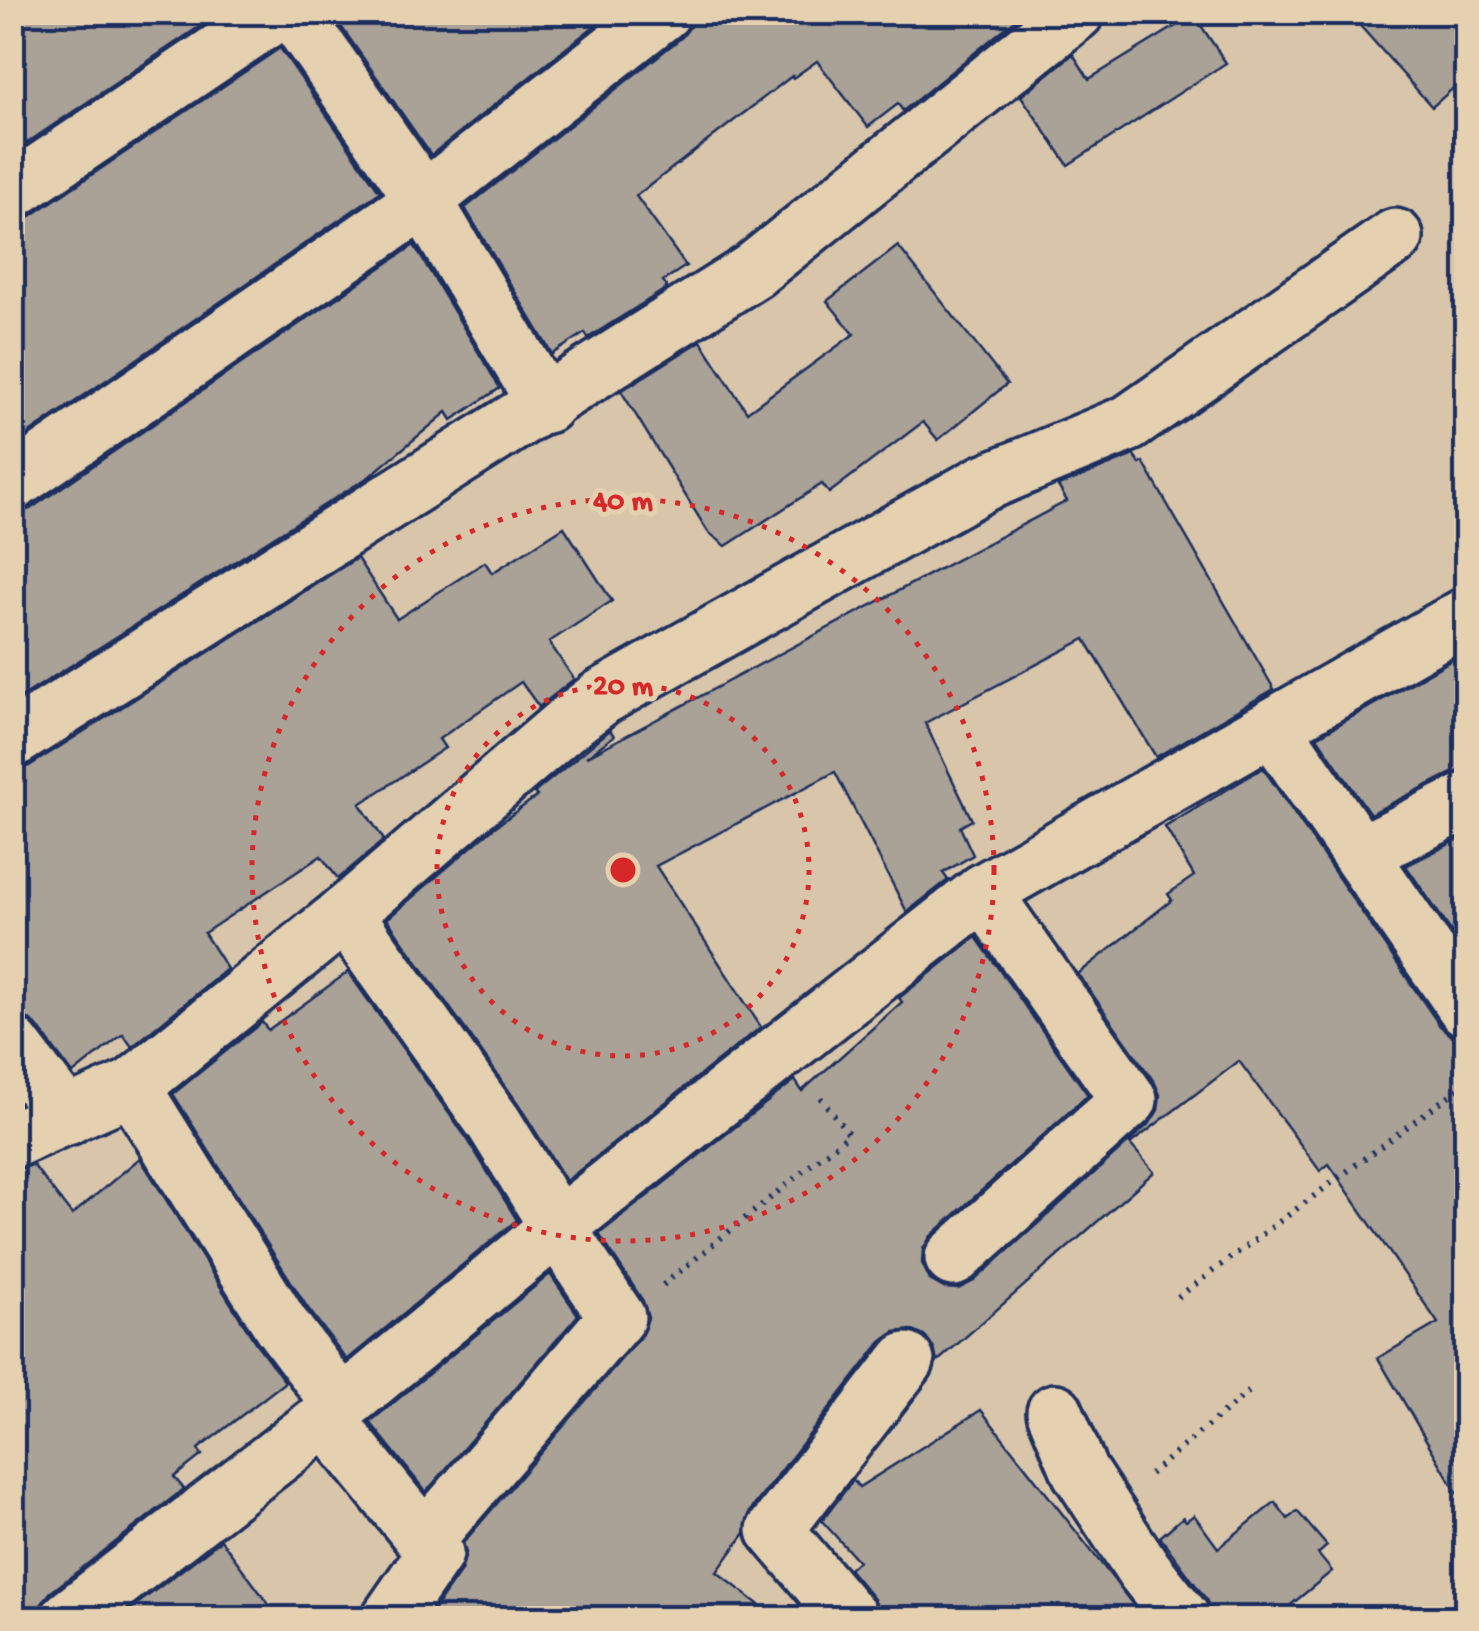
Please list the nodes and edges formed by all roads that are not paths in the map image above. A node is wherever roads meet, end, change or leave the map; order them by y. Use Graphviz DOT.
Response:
graph roads {
  1 [pos="278,12"];
  2 [pos="294,12"];
  3 [pos="663,12"];
  4 [pos="1076,12"];
  5 [pos="12,192"];
  6 [pos="424,200"];
  7 [pos="1395,236"];
  8 [pos="546,405"];
  9 [pos="12,484"];
  10 [pos="1466,616"];
  11 [pos="1273,728"];
  12 [pos="12,740"];
  13 [pos="1466,801"];
  14 [pos="1360,854"];
  15 [pos="983,892"];
  16 [pos="345,914"];
  17 [pos="1466,1006"];
  18 [pos="12,1045"];
  19 [pos="132,1087"];
  20 [pos="68,1117"];
  21 [pos="12,1140"];
  22 [pos="559,1226"];
  23 [pos="954,1258"];
  24 [pos="906,1361"];
  25 [pos="333,1412"];
  26 [pos="1055,1412"];
  27 [pos="425,1540"];
  28 [pos="835,1612"];
  29 [pos="69,1618"];
  30 [pos="390,1618"];
  31 [pos="1182,1618"];
  1 -- 5 [label="street"];
  2 -- 6 [label="street"];
  3 -- 6 [label="street"];
  4 -- 8 [label="street"];
  6 -- 8 [label="street"];
  6 -- 9 [label="street"];
  7 -- 16 [label="street"];
  8 -- 12 [label="street"];
  10 -- 11 [label="street"];
  11 -- 14 [label="street"];
  11 -- 15 [label="street"];
  13 -- 14 [label="street"];
  14 -- 17 [label="street"];
  15 -- 22 [label="street"];
  15 -- 23 [label="street"];
  16 -- 19 [label="street"];
  16 -- 22 [label="street"];
  18 -- 20 [label="street"];
  19 -- 20 [label="street"];
  19 -- 25 [label="street"];
  20 -- 21 [label="street"];
  22 -- 25 [label="street"];
  22 -- 27 [label="street"];
  24 -- 28 [label="street"];
  25 -- 27 [label="street"];
  25 -- 29 [label="street"];
  26 -- 31 [label="street"];
  27 -- 30 [label="street"];
}
